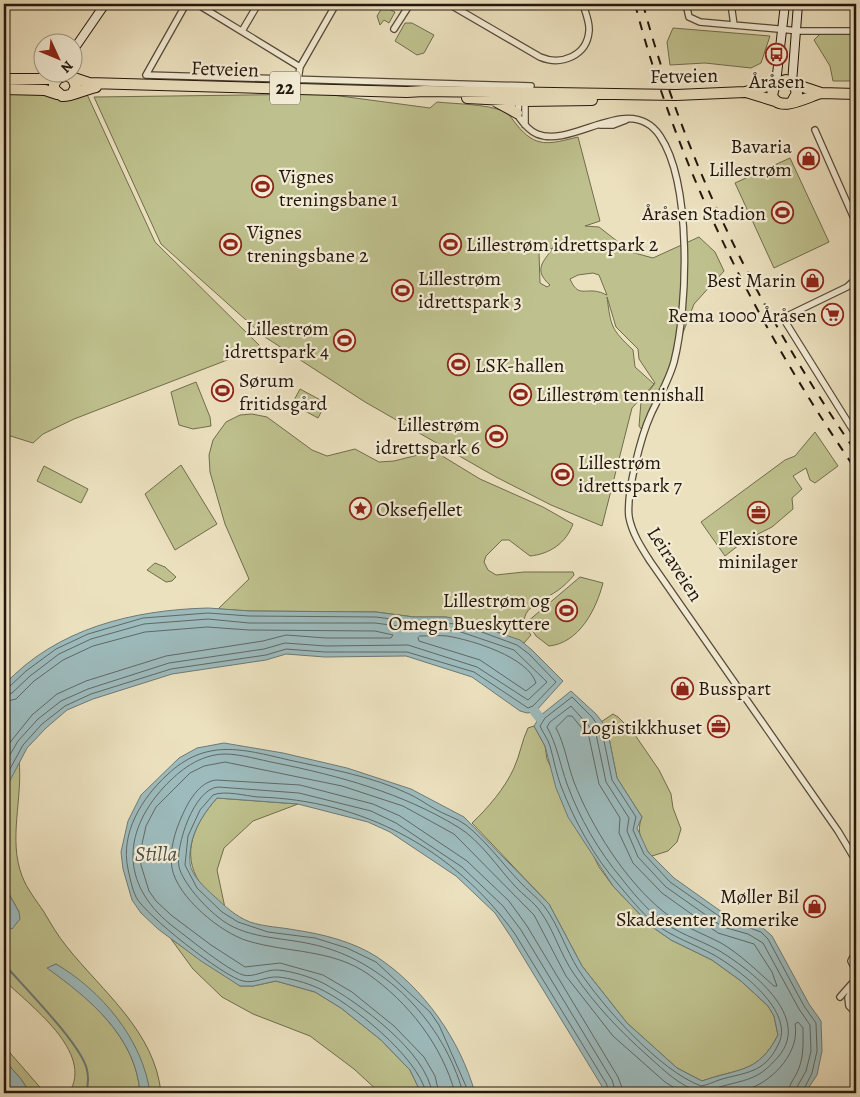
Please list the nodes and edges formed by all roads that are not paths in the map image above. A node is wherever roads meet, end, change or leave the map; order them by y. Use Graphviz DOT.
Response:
graph roads {
  1 [pos="105,4"];
  2 [pos="186,4"];
  3 [pos="197,4"];
  4 [pos="258,4"];
  5 [pos="336,4"];
  6 [pos="410,4"];
  7 [pos="450,4"];
  8 [pos="686,4"];
  9 [pos="731,4"];
  10 [pos="785,4"];
  11 [pos="798,4"];
  12 [pos="581,5"];
  13 [pos="734,25"];
  14 [pos="394,29"];
  15 [pos="783,29"];
  16 [pos="242,31"];
  17 [pos="796,31"];
  18 [pos="856,31"];
  19 [pos="82,39"];
  20 [pos="300,67"];
  21 [pos="32,77"];
  22 [pos="4,78"];
  23 [pos="298,80"];
  24 [pos="82,81"];
  25 [pos="56,82"];
  26 [pos="74,82"];
  27 [pos="775,83"];
  28 [pos="793,84"];
  29 [pos="163,85"];
  30 [pos="4,89"];
  31 [pos="407,92"];
  32 [pos="745,92"];
  33 [pos="821,93"];
  34 [pos="57,94"];
  35 [pos="72,94"];
  36 [pos="856,94"];
  37 [pos="524,95"];
  38 [pos="489,100"];
  39 [pos="775,101"];
  40 [pos="792,102"];
  41 [pos="517,114"];
  42 [pos="525,125"];
  43 [pos="815,130"];
  44 [pos="856,223"];
  45 [pos="856,279"];
  46 [pos="856,435"];
  47 [pos="856,861"];
  48 [pos="856,951"];
  49 [pos="856,971"];
  50 [pos="856,980"];
  51 [pos="840,997"];
  52 [pos="856,1013"];
  1 -- 19 [label="street"];
  2 -- 23 [label="street"];
  3 -- 16 [label="street"];
  4 -- 16 [label="street"];
  5 -- 20 [label="street"];
  6 -- 14 [label="street"];
  7 -- 12 [label="street"];
  8 -- 13 [label="street"];
  9 -- 13 [label="street"];
  10 -- 15 [label="street"];
  11 -- 17 [label="street"];
  13 -- 15 [label="street"];
  15 -- 17 [label="street"];
  15 -- 27 [label="street"];
  16 -- 20 [label="street"];
  17 -- 18 [label="street"];
  17 -- 28 [label="street"];
  20 -- 23 [label="street"];
  21 -- 22 [label="highway, 22"];
  23 -- 37 [label="street"];
  24 -- 29 [label="highway, Fetveien / 22"];
  25 -- 34 [label="highway"];
  26 -- 35 [label="highway"];
  27 -- 28 [label="highway, 22"];
  27 -- 32 [label="highway, Fetveien / 22"];
  27 -- 39 [label="highway"];
  28 -- 33 [label="highway, 22"];
  28 -- 40 [label="highway"];
  29 -- 31 [label="highway, Fetveien / 22"];
  29 -- 35 [label="highway, Fetveien / 22"];
  30 -- 34 [label="highway, 22"];
  31 -- 37 [label="highway, Fetveien / 22"];
  31 -- 38 [label="highway, Fetveien / 22"];
  32 -- 37 [label="highway, Fetveien / 22"];
  32 -- 39 [label="highway, Fetveien / 22"];
  33 -- 36 [label="highway, 22"];
  33 -- 40 [label="highway, 22"];
  34 -- 35 [label="highway, 22"];
  37 -- 38 [label="highway, Fetveien / 22"];
  37 -- 41 [label="street"];
  37 -- 42 [label="street"];
  38 -- 41 [label="highway"];
  39 -- 40 [label="highway, 22"];
  41 -- 42 [label="street, Leiraveien"];
  42 -- 47 [label="street, Leiraveien"];
  43 -- 44 [label="street"];
  45 -- 46 [label="street"];
  48 -- 49 [label="street"];
  50 -- 51 [label="street"];
  50 -- 52 [label="street"];
}
